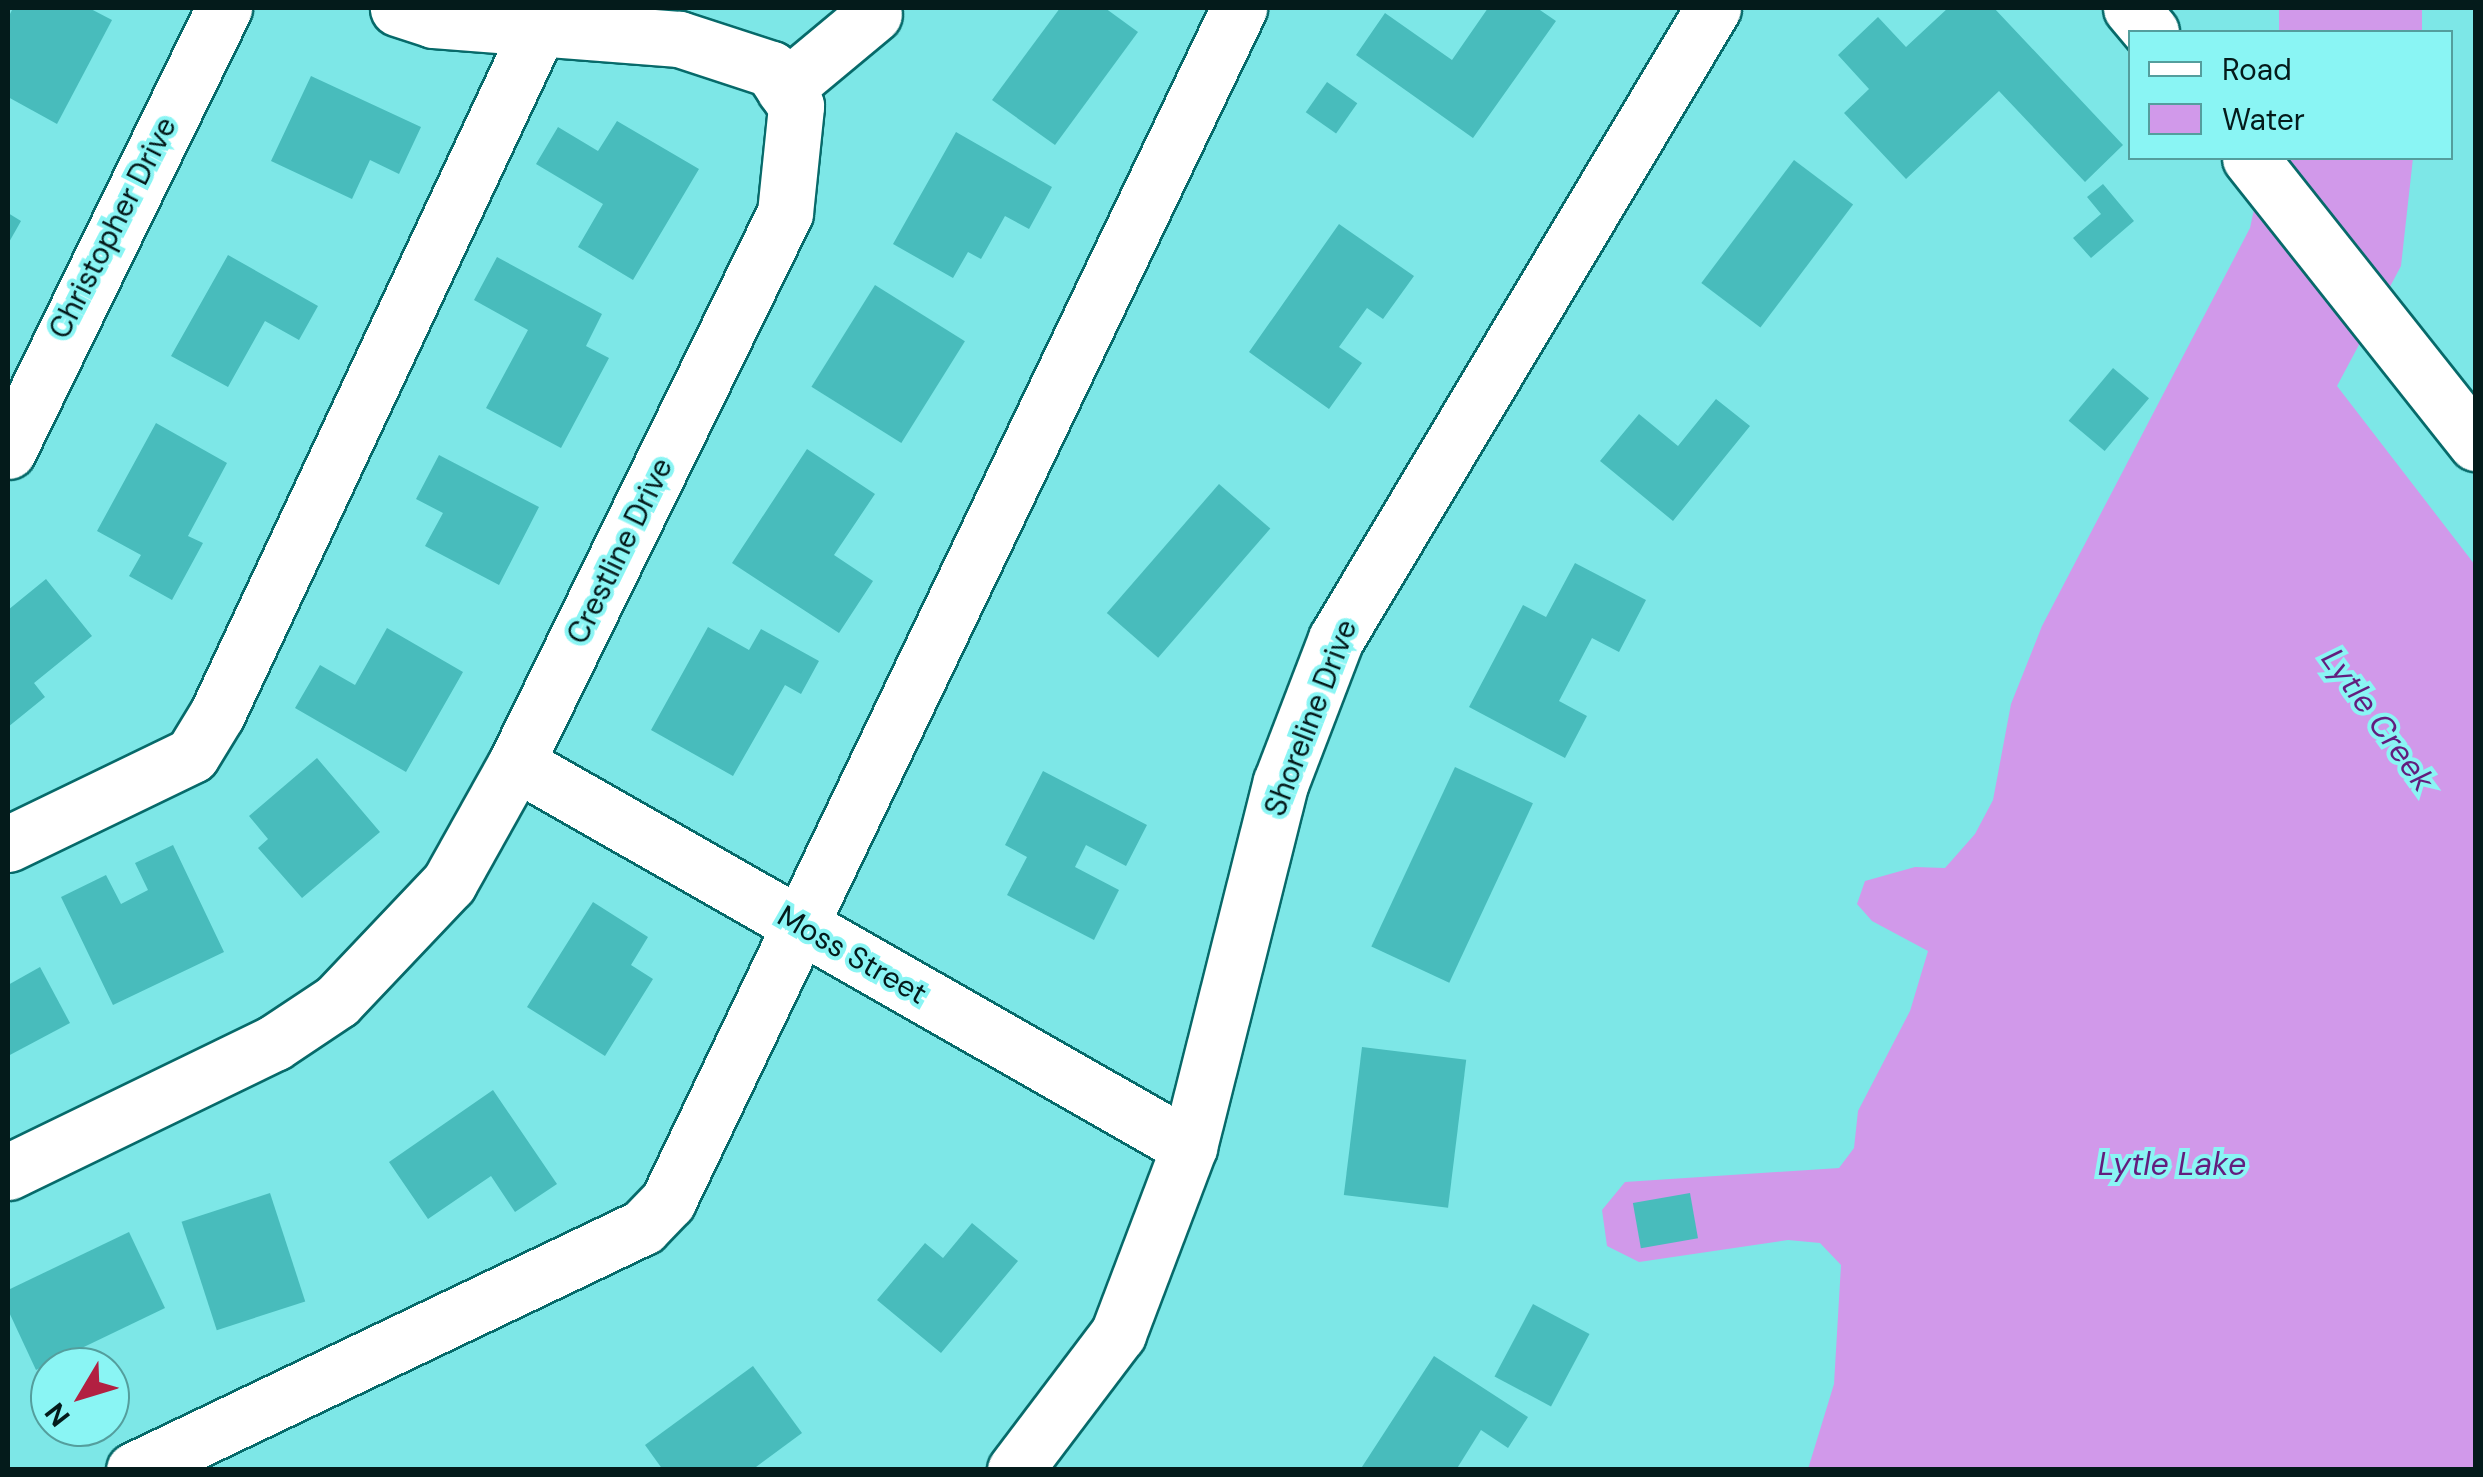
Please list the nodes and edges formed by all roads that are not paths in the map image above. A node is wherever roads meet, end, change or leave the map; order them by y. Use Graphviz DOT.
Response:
graph roads {
  1 [pos="224,8"];
  2 [pos="398,8"];
  3 [pos="1239,8"];
  4 [pos="1713,8"];
  5 [pos="2130,8"];
  6 [pos="874,14"];
  7 [pos="538,30"];
  8 [pos="2148,30"];
  9 [pos="784,88"];
  10 [pos="2252,160"];
  11 [pos="2476,444"];
  12 [pos="8,451"];
  13 [pos="516,764"];
  14 [pos="8,844"];
  15 [pos="801,926"];
  16 [pos="1189,1148"];
  17 [pos="8,1172"];
  18 [pos="134,1470"];
  19 [pos="1015,1470"];
  1 -- 12 [label="street, Christopher Drive"];
  2 -- 7 [label="street"];
  3 -- 15 [label="street"];
  4 -- 16 [label="street, Shoreline Drive"];
  5 -- 8 [label="street"];
  6 -- 9 [label="street"];
  7 -- 9 [label="street"];
  7 -- 14 [label="street"];
  9 -- 13 [label="street, Crestline Drive"];
  10 -- 11 [label="street"];
  13 -- 15 [label="street, Moss Street"];
  13 -- 17 [label="street, Crestline Drive"];
  15 -- 16 [label="street, Moss Street"];
  15 -- 18 [label="street"];
  16 -- 19 [label="street, Shoreline Drive"];
}
